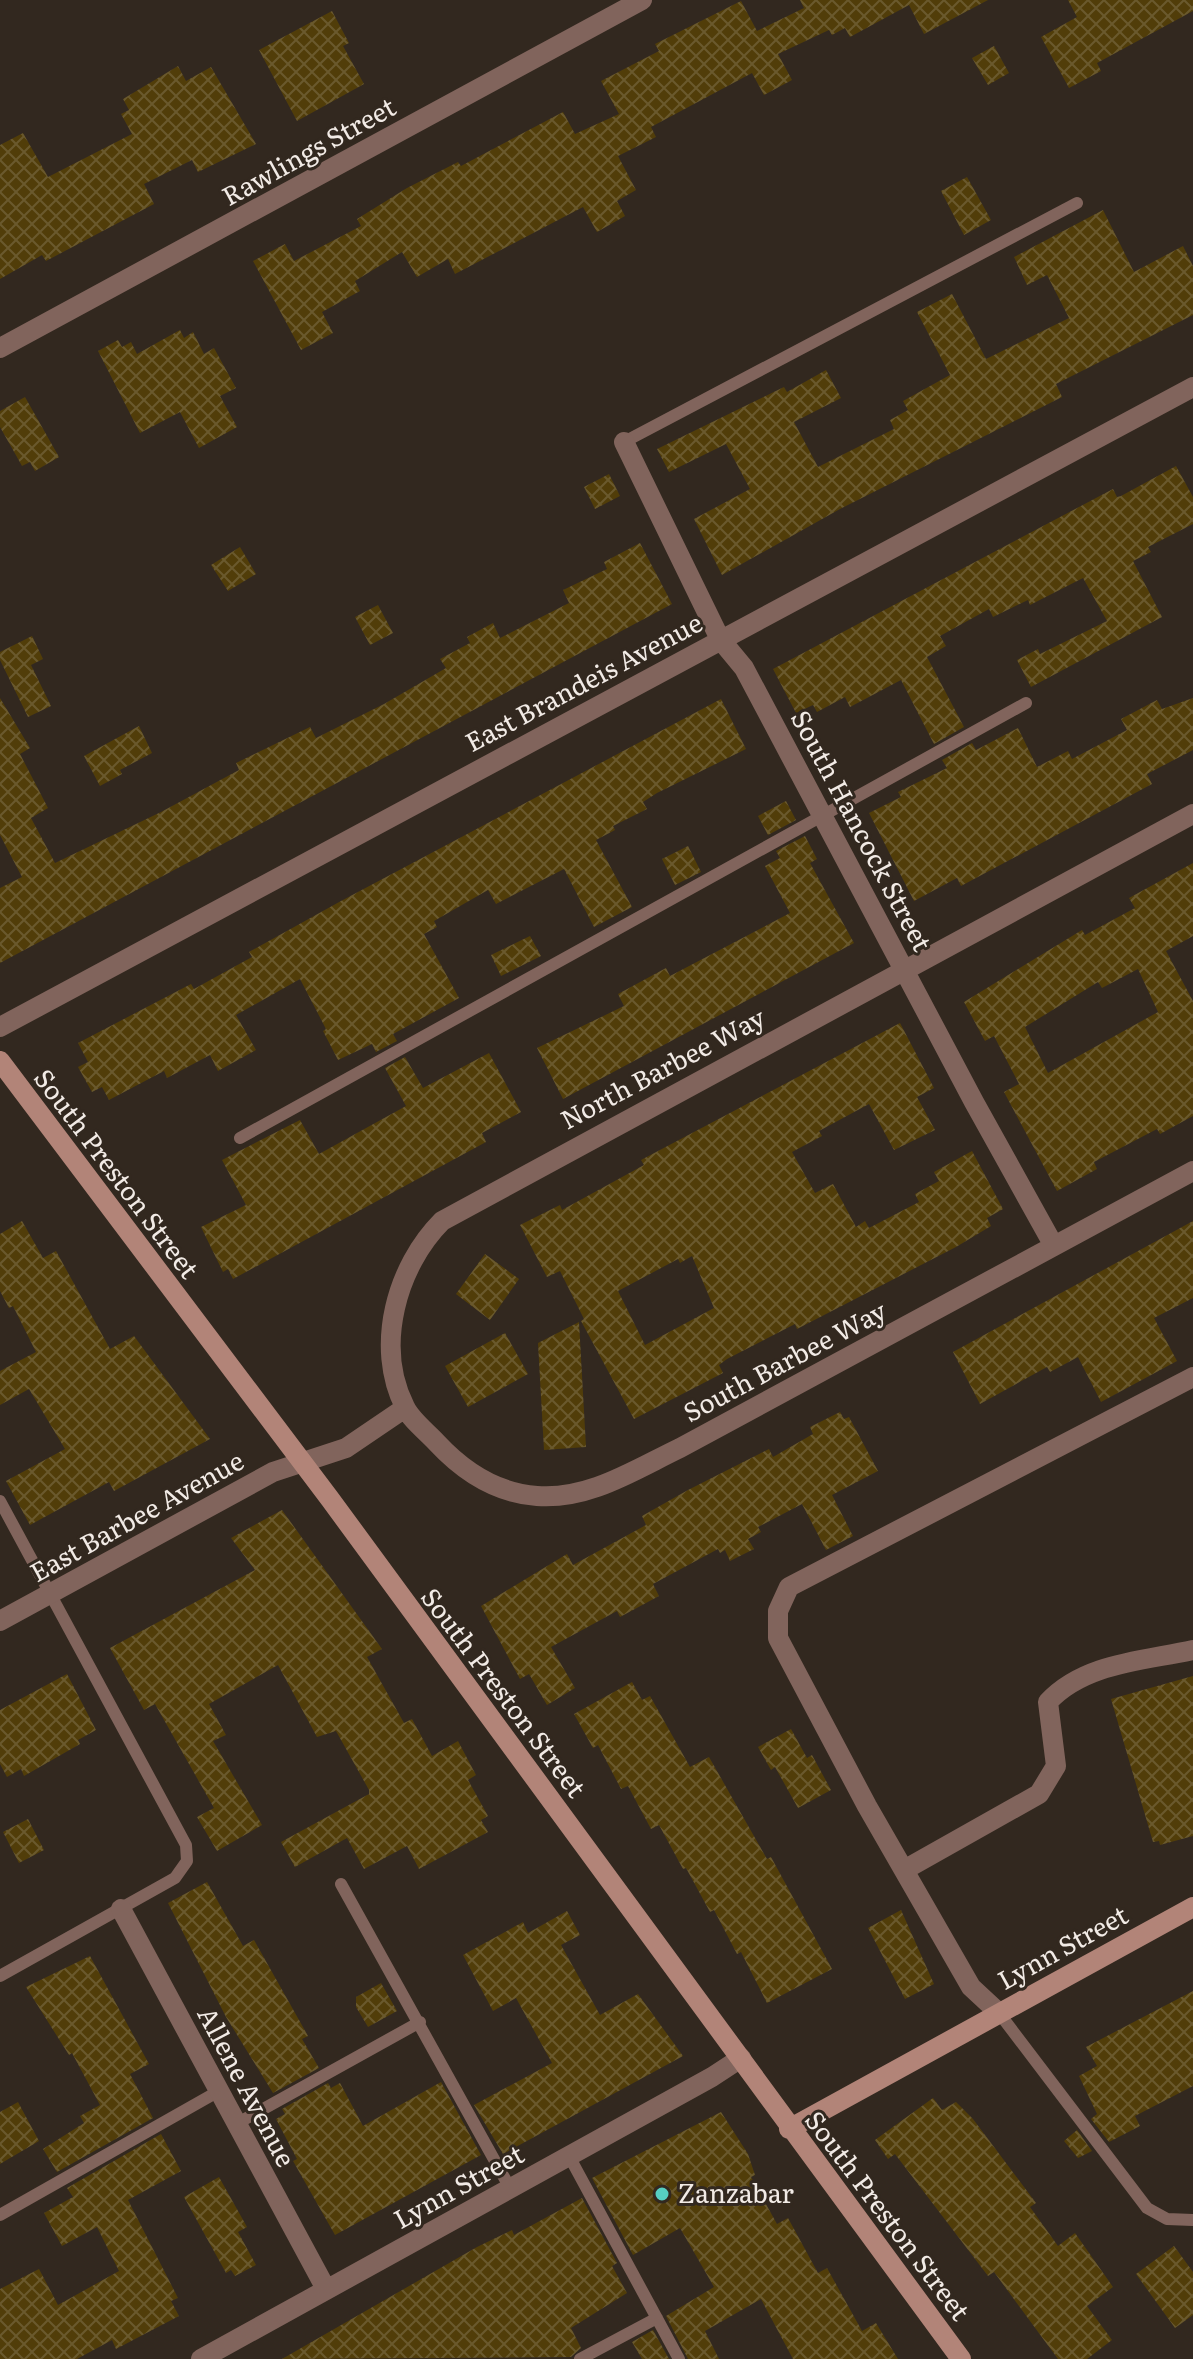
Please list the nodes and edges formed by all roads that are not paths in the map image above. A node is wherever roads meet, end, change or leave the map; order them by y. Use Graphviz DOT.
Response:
graph roads {
  1 [pos="642,0"];
  2 [pos="1077,203"];
  3 [pos="0,348"];
  4 [pos="1193,387"];
  5 [pos="624,442"];
  6 [pos="720,639"];
  7 [pos="1026,703"];
  8 [pos="1193,814"];
  9 [pos="821,817"];
  10 [pos="905,968"];
  11 [pos="0,1027"];
  12 [pos="0,1061"];
  13 [pos="240,1138"];
  14 [pos="1193,1171"];
  15 [pos="1054,1246"];
  16 [pos="1193,1377"];
  17 [pos="405,1408"];
  18 [pos="302,1463"];
  19 [pos="0,1501"];
  20 [pos="51,1594"];
  21 [pos="0,1621"];
  22 [pos="1193,1650"];
  23 [pos="904,1870"];
  24 [pos="341,1884"];
  25 [pos="1193,1907"];
  26 [pos="121,1909"];
  27 [pos="0,1976"];
  28 [pos="999,2013"];
  29 [pos="420,2022"];
  30 [pos="741,2058"];
  31 [pos="219,2091"];
  32 [pos="236,2124"];
  33 [pos="789,2129"];
  34 [pos="569,2156"];
  35 [pos="510,2188"];
  36 [pos="0,2215"];
  37 [pos="1193,2220"];
  38 [pos="326,2289"];
  39 [pos="657,2318"];
  40 [pos="201,2359"];
  41 [pos="580,2359"];
  42 [pos="679,2359"];
  43 [pos="961,2359"];
  1 -- 3 [label="street, Rawlings Street"];
  2 -- 5 [label="lane"];
  4 -- 6 [label="street, East Brandeis Avenue"];
  5 -- 6 [label="street, South Hancock Street"];
  6 -- 9 [label="street, South Hancock Street"];
  6 -- 11 [label="street, East Brandeis Avenue"];
  7 -- 9 [label="lane"];
  8 -- 10 [label="street, North Barbee Way"];
  9 -- 10 [label="street, South Hancock Street"];
  9 -- 13 [label="lane"];
  10 -- 15 [label="street, South Hancock Street"];
  10 -- 17 [label="street, North Barbee Way"];
  12 -- 18 [label="main road, South Preston Street"];
  14 -- 15 [label="street, South Barbee Way"];
  15 -- 17 [label="street, South Barbee Way"];
  16 -- 23 [label="street"];
  17 -- 18 [label="street"];
  18 -- 20 [label="street, East Barbee Avenue"];
  18 -- 30 [label="main road, South Preston Street"];
  19 -- 20 [label="lane"];
  20 -- 21 [label="street, East Barbee Avenue"];
  20 -- 26 [label="lane"];
  22 -- 23 [label="street"];
  23 -- 28 [label="street"];
  24 -- 29 [label="lane"];
  25 -- 28 [label="main road, Lynn Street"];
  26 -- 27 [label="lane"];
  26 -- 31 [label="street, Allene Avenue"];
  28 -- 33 [label="main road, Lynn Street"];
  28 -- 37 [label="lane"];
  29 -- 32 [label="lane"];
  29 -- 35 [label="lane"];
  30 -- 33 [label="main road, South Preston Street"];
  30 -- 34 [label="street, Lynn Street"];
  31 -- 32 [label="street, Allene Avenue"];
  31 -- 36 [label="lane"];
  32 -- 38 [label="street, Allene Avenue"];
  33 -- 43 [label="main road, South Preston Street"];
  34 -- 35 [label="street, Lynn Street"];
  34 -- 39 [label="lane"];
  35 -- 38 [label="street, Lynn Street"];
  38 -- 40 [label="street, Lynn Street"];
  39 -- 41 [label="lane"];
  39 -- 42 [label="lane"];
}
